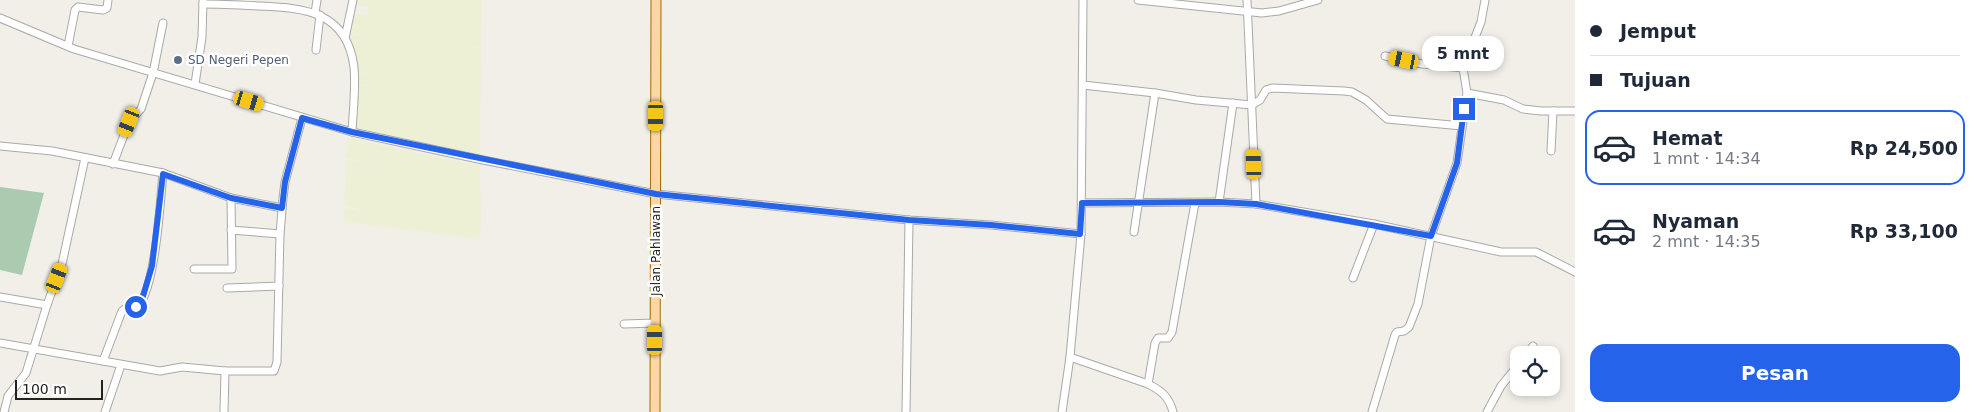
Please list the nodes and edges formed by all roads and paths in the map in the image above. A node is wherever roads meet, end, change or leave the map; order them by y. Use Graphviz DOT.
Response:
graph roads {
  1 [pos="108,0"];
  2 [pos="317,0"];
  3 [pos="353,0"];
  4 [pos="656,0"];
  5 [pos="1083,0"];
  6 [pos="1138,0"];
  7 [pos="1247,0"];
  8 [pos="1318,0"];
  9 [pos="1485,0"];
  10 [pos="203,2"];
  11 [pos="1203,3"];
  12 [pos="1249,12"];
  13 [pos="318,14"];
  14 [pos="0,18"];
  15 [pos="163,23"];
  16 [pos="345,38"];
  17 [pos="68,46"];
  18 [pos="316,50"];
  19 [pos="1385,56"];
  20 [pos="1463,68"];
  21 [pos="153,73"];
  22 [pos="195,84"];
  23 [pos="1082,86"];
  24 [pos="1155,93"];
  25 [pos="1467,93"];
  26 [pos="1233,103"];
  27 [pos="1252,105"];
  28 [pos="1554,111"];
  29 [pos="1575,111"];
  30 [pos="302,118"];
  31 [pos="1462,126"];
  32 [pos="352,132"];
  33 [pos="0,146"];
  34 [pos="1551,151"];
  35 [pos="85,158"];
  36 [pos="113,164"];
  37 [pos="163,174"];
  38 [pos="656,194"];
  39 [pos="231,198"];
  40 [pos="1195,202"];
  41 [pos="1219,202"];
  42 [pos="1082,203"];
  43 [pos="1138,204"];
  44 [pos="1256,204"];
  45 [pos="282,208"];
  46 [pos="909,220"];
  47 [pos="1374,224"];
  48 [pos="231,230"];
  49 [pos="1134,232"];
  50 [pos="280,234"];
  51 [pos="1080,234"];
  52 [pos="1431,236"];
  53 [pos="194,269"];
  54 [pos="1575,272"];
  55 [pos="1353,278"];
  56 [pos="278,286"];
  57 [pos="227,288"];
  58 [pos="0,298"];
  59 [pos="47,305"];
  60 [pos="655,323"];
  61 [pos="624,324"];
  62 [pos="0,343"];
  63 [pos="34,348"];
  64 [pos="1070,357"];
  65 [pos="103,361"];
  66 [pos="121,365"];
  67 [pos="225,371"];
  68 [pos="1510,375"];
  69 [pos="1148,384"];
  70 [pos="4,412"];
  71 [pos="105,412"];
  72 [pos="224,412"];
  73 [pos="655,412"];
  74 [pos="906,412"];
  75 [pos="1062,412"];
  76 [pos="1173,412"];
  77 [pos="1372,412"];
  78 [pos="1487,412"];
  1 -- 17 [label="street"];
  2 -- 13 [label="street"];
  3 -- 16 [label="street"];
  4 -- 38 [label="main road, Jalan Pahlawan"];
  5 -- 23 [label="street"];
  6 -- 11 [label="street"];
  7 -- 12 [label="street"];
  8 -- 12 [label="street"];
  9 -- 20 [label="street"];
  10 -- 13 [label="street"];
  10 -- 22 [label="street"];
  11 -- 12 [label="street"];
  12 -- 27 [label="street"];
  13 -- 16 [label="street"];
  13 -- 18 [label="street"];
  14 -- 17 [label="street"];
  15 -- 21 [label="street"];
  16 -- 32 [label="street"];
  17 -- 21 [label="street"];
  19 -- 20 [label="street"];
  20 -- 25 [label="street"];
  21 -- 22 [label="street"];
  21 -- 36 [label="street"];
  22 -- 30 [label="street"];
  23 -- 24 [label="street"];
  23 -- 42 [label="street"];
  24 -- 26 [label="street"];
  24 -- 43 [label="street"];
  25 -- 28 [label="street"];
  25 -- 31 [label="street"];
  26 -- 27 [label="street"];
  26 -- 41 [label="street"];
  27 -- 31 [label="street"];
  27 -- 44 [label="street"];
  28 -- 29 [label="street"];
  28 -- 34 [label="street"];
  30 -- 32 [label="street"];
  30 -- 45 [label="street"];
  31 -- 52 [label="street"];
  32 -- 38 [label="street"];
  33 -- 35 [label="street"];
  35 -- 36 [label="street"];
  35 -- 59 [label="street"];
  36 -- 37 [label="street"];
  37 -- 39 [label="street"];
  37 -- 65 [label="street"];
  38 -- 46 [label="street"];
  38 -- 60 [label="main road, Jalan Pahlawan"];
  39 -- 45 [label="street"];
  39 -- 48 [label="street"];
  40 -- 41 [label="street"];
  40 -- 43 [label="street"];
  40 -- 69 [label="street"];
  41 -- 44 [label="street"];
  42 -- 43 [label="street"];
  42 -- 51 [label="street"];
  43 -- 49 [label="street"];
  44 -- 47 [label="street"];
  45 -- 50 [label="street"];
  46 -- 51 [label="street"];
  46 -- 74 [label="street"];
  47 -- 52 [label="street"];
  47 -- 55 [label="street"];
  48 -- 50 [label="street"];
  48 -- 53 [label="street"];
  50 -- 56 [label="street"];
  51 -- 64 [label="street"];
  52 -- 54 [label="street"];
  52 -- 77 [label="street"];
  56 -- 57 [label="street"];
  56 -- 67 [label="street"];
  58 -- 59 [label="street"];
  59 -- 63 [label="street"];
  60 -- 61 [label="street"];
  60 -- 73 [label="main road, Jalan Pahlawan"];
  62 -- 63 [label="street"];
  63 -- 65 [label="street"];
  63 -- 70 [label="street"];
  64 -- 69 [label="street"];
  64 -- 75 [label="street"];
  65 -- 66 [label="street"];
  66 -- 67 [label="street"];
  66 -- 71 [label="street"];
  67 -- 72 [label="street"];
  68 -- 78 [label="street"];
  69 -- 76 [label="street"];
}
